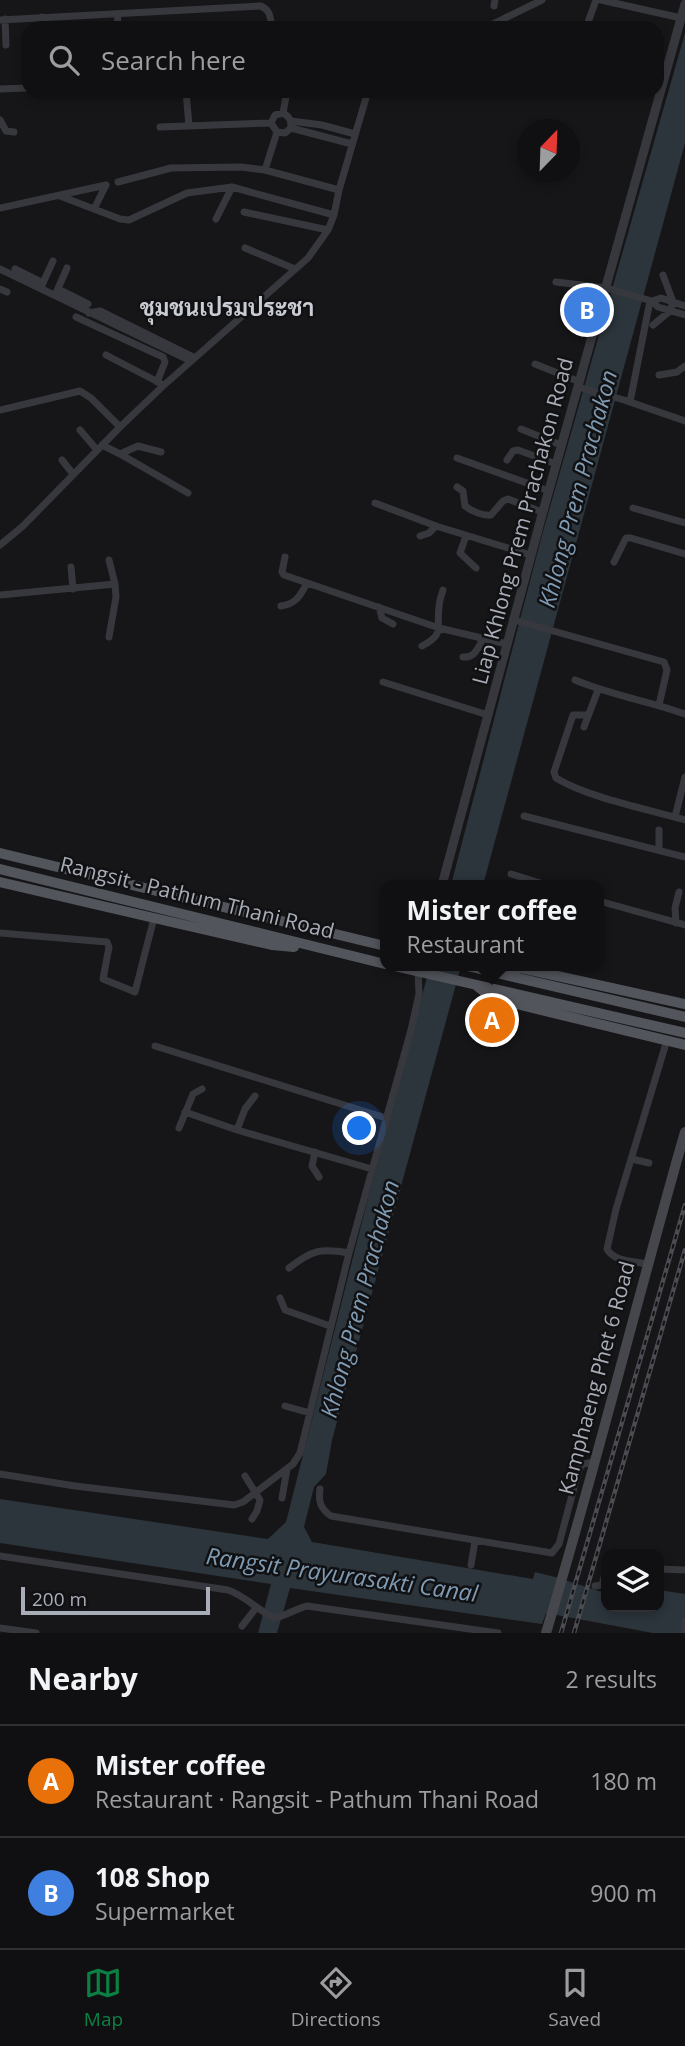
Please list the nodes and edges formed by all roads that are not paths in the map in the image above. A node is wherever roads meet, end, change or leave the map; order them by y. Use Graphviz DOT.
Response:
graph roads {
  1 [pos="540,0"];
  2 [pos="599,0"];
  3 [pos="685,4"];
  4 [pos="118,14"];
  5 [pos="42,18"];
  6 [pos="681,18"];
  7 [pos="3,20"];
  8 [pos="42,21"];
  9 [pos="118,21"];
  10 [pos="271,21"];
  11 [pos="499,21"];
  12 [pos="589,21"];
  13 [pos="6,45"];
  14 [pos="664,82"];
  15 [pos="21,88"];
  16 [pos="0,89"];
  17 [pos="187,98"];
  18 [pos="286,98"];
  19 [pos="366,98"];
  20 [pos="660,98"];
  21 [pos="283,113"];
  22 [pos="0,120"];
  23 [pos="271,123"];
  24 [pos="291,124"];
  25 [pos="189,126"];
  26 [pos="160,127"];
  27 [pos="15,132"];
  28 [pos="277,132"];
  29 [pos="355,134"];
  30 [pos="352,144"];
  31 [pos="265,170"];
  32 [pos="118,182"];
  33 [pos="232,187"];
  34 [pos="339,190"];
  35 [pos="60,196"];
  36 [pos="0,208"];
  37 [pos="94,209"];
  38 [pos="244,212"];
  39 [pos="334,215"];
  40 [pos="216,219"];
  41 [pos="328,230"];
  42 [pos="245,248"];
  43 [pos="53,261"];
  44 [pos="67,268"];
  45 [pos="0,269"];
  46 [pos="15,269"];
  47 [pos="295,269"];
  48 [pos="663,275"];
  49 [pos="556,282"];
  50 [pos="42,286"];
  51 [pos="609,288"];
  52 [pos="56,293"];
  53 [pos="650,301"];
  54 [pos="673,302"];
  55 [pos="88,304"];
  56 [pos="685,306"];
  57 [pos="670,311"];
  58 [pos="685,315"];
  59 [pos="76,317"];
  60 [pos="653,325"];
  61 [pos="106,355"];
  62 [pos="193,359"];
  63 [pos="536,365"];
  64 [pos="685,366"];
  65 [pos="681,373"];
  66 [pos="659,375"];
  67 [pos="160,384"];
  68 [pos="580,386"];
  69 [pos="627,401"];
  70 [pos="0,410"];
  71 [pos="685,421"];
  72 [pos="120,427"];
  73 [pos="521,429"];
  74 [pos="80,430"];
  75 [pos="561,445"];
  76 [pos="99,448"];
  77 [pos="161,452"];
  78 [pos="120,454"];
  79 [pos="457,458"];
  80 [pos="62,460"];
  81 [pos="507,460"];
  82 [pos="556,464"];
  83 [pos="73,474"];
  84 [pos="457,487"];
  85 [pos="548,491"];
  86 [pos="188,493"];
  87 [pos="375,503"];
  88 [pos="633,508"];
  89 [pos="542,512"];
  90 [pos="685,523"];
  91 [pos="436,526"];
  92 [pos="420,536"];
  93 [pos="466,536"];
  94 [pos="0,545"];
  95 [pos="685,554"];
  96 [pos="531,555"];
  97 [pos="285,557"];
  98 [pos="109,560"];
  99 [pos="614,562"];
  100 [pos="71,567"];
  101 [pos="476,568"];
  102 [pos="307,583"];
  103 [pos="115,584"];
  104 [pos="73,589"];
  105 [pos="443,590"];
  106 [pos="0,595"];
  107 [pos="281,606"];
  108 [pos="379,607"];
  109 [pos="515,620"];
  110 [pos="393,624"];
  111 [pos="439,628"];
  112 [pos="109,637"];
  113 [pos="483,639"];
  114 [pos="507,644"];
  115 [pos="422,646"];
  116 [pos="463,657"];
  117 [pos="575,680"];
  118 [pos="383,681"];
  119 [pos="598,690"];
  120 [pos="659,705"];
  121 [pos="685,714"];
  122 [pos="488,715"];
  123 [pos="588,715"];
  124 [pos="584,727"];
  125 [pos="685,777"];
  126 [pos="524,816"];
  127 [pos="675,817"];
  128 [pos="685,820"];
  129 [pos="659,831"];
  130 [pos="659,850"];
  131 [pos="0,853"];
  132 [pos="685,858"];
  133 [pos="0,869"];
  134 [pos="511,874"];
  135 [pos="443,880"];
  136 [pos="531,880"];
  137 [pos="0,881"];
  138 [pos="679,892"];
  139 [pos="604,902"];
  140 [pos="154,918"];
  141 [pos="681,924"];
  142 [pos="0,933"];
  143 [pos="380,945"];
  144 [pos="318,948"];
  145 [pos="380,963"];
  146 [pos="416,971"];
  147 [pos="489,971"];
  148 [pos="535,971"];
  149 [pos="421,972"];
  150 [pos="475,985"];
  151 [pos="685,1004"];
  152 [pos="685,1017"];
  153 [pos="685,1033"];
  154 [pos="667,1040"];
  155 [pos="685,1045"];
  156 [pos="155,1046"];
  157 [pos="202,1089"];
  158 [pos="255,1096"];
  159 [pos="185,1112"];
  160 [pos="386,1118"];
  161 [pos="179,1128"];
  162 [pos="237,1130"];
  163 [pos="685,1132"];
  164 [pos="315,1153"];
  165 [pos="632,1160"];
  166 [pos="649,1163"];
  167 [pos="372,1169"];
  168 [pos="319,1177"];
  169 [pos="349,1253"];
  170 [pos="647,1264"];
  171 [pos="289,1268"];
  172 [pos="281,1297"];
  173 [pos="330,1326"];
  174 [pos="285,1406"];
  175 [pos="310,1413"];
  176 [pos="594,1462"];
  177 [pos="287,1469"];
  178 [pos="0,1474"];
  179 [pos="245,1476"];
  180 [pos="320,1489"];
  181 [pos="256,1492"];
  182 [pos="282,1498"];
  183 [pos="251,1519"];
  184 [pos="475,1541"];
  185 [pos="0,1556"];
  186 [pos="471,1564"];
  187 [pos="664,1569"];
  188 [pos="685,1570"];
  189 [pos="601,1585"];
  190 [pos="595,1586"];
  191 [pos="256,1608"];
  192 [pos="685,1621"];
  193 [pos="242,1626"];
  194 [pos="0,1628"];
  195 [pos="36,1633"];
  196 [pos="498,1633"];
  197 [pos="546,1633"];
  198 [pos="684,1633"];
  1 -- 11 [label="street"];
  2 -- 6 [label="street"];
  2 -- 12 [label="street"];
  3 -- 6 [label="street, Liap Khlong Prem Prachakon Road"];
  4 -- 5 [label="street"];
  4 -- 9 [label="street"];
  4 -- 10 [label="street"];
  5 -- 7 [label="street"];
  5 -- 8 [label="street"];
  6 -- 14 [label="street, Liap Khlong Prem Prachakon Road"];
  7 -- 13 [label="street"];
  15 -- 16 [label="street"];
  17 -- 25 [label="street"];
  18 -- 21 [label="street"];
  19 -- 29 [label="street"];
  20 -- 51 [label="street, Liap Khlong Prem Prachakon Road"];
  21 -- 23 [label="street"];
  21 -- 24 [label="street"];
  22 -- 27 [label="street"];
  23 -- 25 [label="street"];
  23 -- 28 [label="street"];
  24 -- 28 [label="street"];
  24 -- 29 [label="street"];
  24 -- 30 [label="street"];
  25 -- 26 [label="street"];
  28 -- 31 [label="street"];
  29 -- 30 [label="street"];
  30 -- 34 [label="street"];
  31 -- 32 [label="street"];
  31 -- 34 [label="street"];
  33 -- 37 [label="street"];
  33 -- 39 [label="street"];
  33 -- 40 [label="street"];
  34 -- 39 [label="street"];
  35 -- 36 [label="street"];
  35 -- 37 [label="street"];
  35 -- 37 [label="street"];
  38 -- 41 [label="street"];
  39 -- 41 [label="street"];
  41 -- 47 [label="street"];
  42 -- 47 [label="street"];
  43 -- 50 [label="street"];
  44 -- 52 [label="street"];
  45 -- 50 [label="street"];
  46 -- 50 [label="street"];
  47 -- 62 [label="street"];
  48 -- 54 [label="street"];
  49 -- 51 [label="street"];
  50 -- 52 [label="street"];
  51 -- 53 [label="street"];
  51 -- 68 [label="street, Liap Khlong Prem Prachakon Road"];
  52 -- 55 [label="street"];
  52 -- 62 [label="street"];
  53 -- 54 [label="street"];
  53 -- 57 [label="street"];
  53 -- 69 [label="street"];
  54 -- 56 [label="street"];
  54 -- 57 [label="street"];
  57 -- 58 [label="street"];
  57 -- 60 [label="street"];
  59 -- 67 [label="street"];
  61 -- 67 [label="street"];
  62 -- 67 [label="street"];
  63 -- 68 [label="street"];
  64 -- 65 [label="street"];
  65 -- 66 [label="street"];
  67 -- 72 [label="street"];
  68 -- 69 [label="street"];
  68 -- 75 [label="street, Liap Khlong Prem Prachakon Road"];
  69 -- 71 [label="street"];
  70 -- 72 [label="street"];
  72 -- 76 [label="street"];
  73 -- 75 [label="street"];
  74 -- 76 [label="street"];
  75 -- 82 [label="street, Liap Khlong Prem Prachakon Road"];
  76 -- 78 [label="street"];
  76 -- 83 [label="street"];
  77 -- 78 [label="street"];
  78 -- 86 [label="street"];
  79 -- 85 [label="street"];
  80 -- 83 [label="street"];
  81 -- 82 [label="street"];
  82 -- 85 [label="street, Liap Khlong Prem Prachakon Road"];
  83 -- 94 [label="street"];
  84 -- 89 [label="street"];
  85 -- 89 [label="street, Liap Khlong Prem Prachakon Road"];
  87 -- 91 [label="street"];
  88 -- 90 [label="street"];
  89 -- 96 [label="street, Liap Khlong Prem Prachakon Road"];
  91 -- 92 [label="street"];
  91 -- 93 [label="street"];
  93 -- 96 [label="street"];
  93 -- 101 [label="street"];
  95 -- 99 [label="street"];
  96 -- 109 [label="street, Liap Khlong Prem Prachakon Road"];
  97 -- 102 [label="street"];
  98 -- 103 [label="street"];
  100 -- 104 [label="street"];
  102 -- 107 [label="street"];
  102 -- 108 [label="street"];
  103 -- 104 [label="street"];
  103 -- 112 [label="street"];
  104 -- 106 [label="street"];
  105 -- 111 [label="street"];
  108 -- 110 [label="street"];
  108 -- 111 [label="street"];
  109 -- 114 [label="street, Liap Khlong Prem Prachakon Road"];
  109 -- 120 [label="street"];
  111 -- 113 [label="street"];
  111 -- 115 [label="street"];
  113 -- 114 [label="street"];
  113 -- 116 [label="street"];
  114 -- 122 [label="street, Liap Khlong Prem Prachakon Road"];
  117 -- 119 [label="street"];
  118 -- 122 [label="street"];
  119 -- 120 [label="street"];
  119 -- 123 [label="street"];
  120 -- 121 [label="street"];
  122 -- 135 [label="street, Liap Khlong Prem Prachakon Road"];
  123 -- 124 [label="street"];
  123 -- 127 [label="street"];
  125 -- 127 [label="street"];
  126 -- 130 [label="street"];
  127 -- 128 [label="street"];
  129 -- 130 [label="street"];
  130 -- 132 [label="street"];
  131 -- 143 [label="main road, Rangsit - Pathum Thani Road"];
  133 -- 144 [label="main road, Rangsit - Pathum Thani Road"];
  134 -- 136 [label="street"];
  137 -- 140 [label="main road"];
  138 -- 141 [label="street"];
  139 -- 141 [label="street"];
  140 -- 142 [label="street"];
  140 -- 144 [label="main road"];
  144 -- 145 [label="main road, Rangsit - Pathum Thani Road"];
  146 -- 149 [label="main road"];
  147 -- 152 [label="main road"];
  148 -- 151 [label="main road"];
  149 -- 150 [label="main road"];
  149 -- 160 [label="street"];
  150 -- 153 [label="main road"];
  150 -- 154 [label="main road"];
  154 -- 155 [label="main road"];
  154 -- 165 [label="street"];
  156 -- 160 [label="street"];
  157 -- 159 [label="street"];
  158 -- 162 [label="street"];
  159 -- 161 [label="street"];
  159 -- 162 [label="street"];
  160 -- 167 [label="street"];
  162 -- 164 [label="street"];
  163 -- 170 [label="main road, Kamphaeng Phet 6 Road"];
  164 -- 167 [label="street"];
  164 -- 168 [label="street"];
  165 -- 166 [label="street"];
  165 -- 170 [label="street"];
  167 -- 169 [label="street"];
  169 -- 171 [label="street"];
  169 -- 173 [label="street"];
  170 -- 176 [label="main road, Kamphaeng Phet 6 Road"];
  172 -- 173 [label="street"];
  173 -- 175 [label="street"];
  174 -- 175 [label="street"];
  175 -- 177 [label="street"];
  176 -- 184 [label="street"];
  176 -- 197 [label="main road, Kamphaeng Phet 6 Road"];
  177 -- 181 [label="street"];
  177 -- 182 [label="street"];
  178 -- 181 [label="street"];
  179 -- 181 [label="street"];
  180 -- 184 [label="street"];
  181 -- 183 [label="street"];
  184 -- 186 [label="street"];
  185 -- 191 [label="street"];
  187 -- 188 [label="street"];
  189 -- 190 [label="street"];
  191 -- 193 [label="street"];
  191 -- 196 [label="street"];
  192 -- 198 [label="street"];
  194 -- 195 [label="street"];
}
